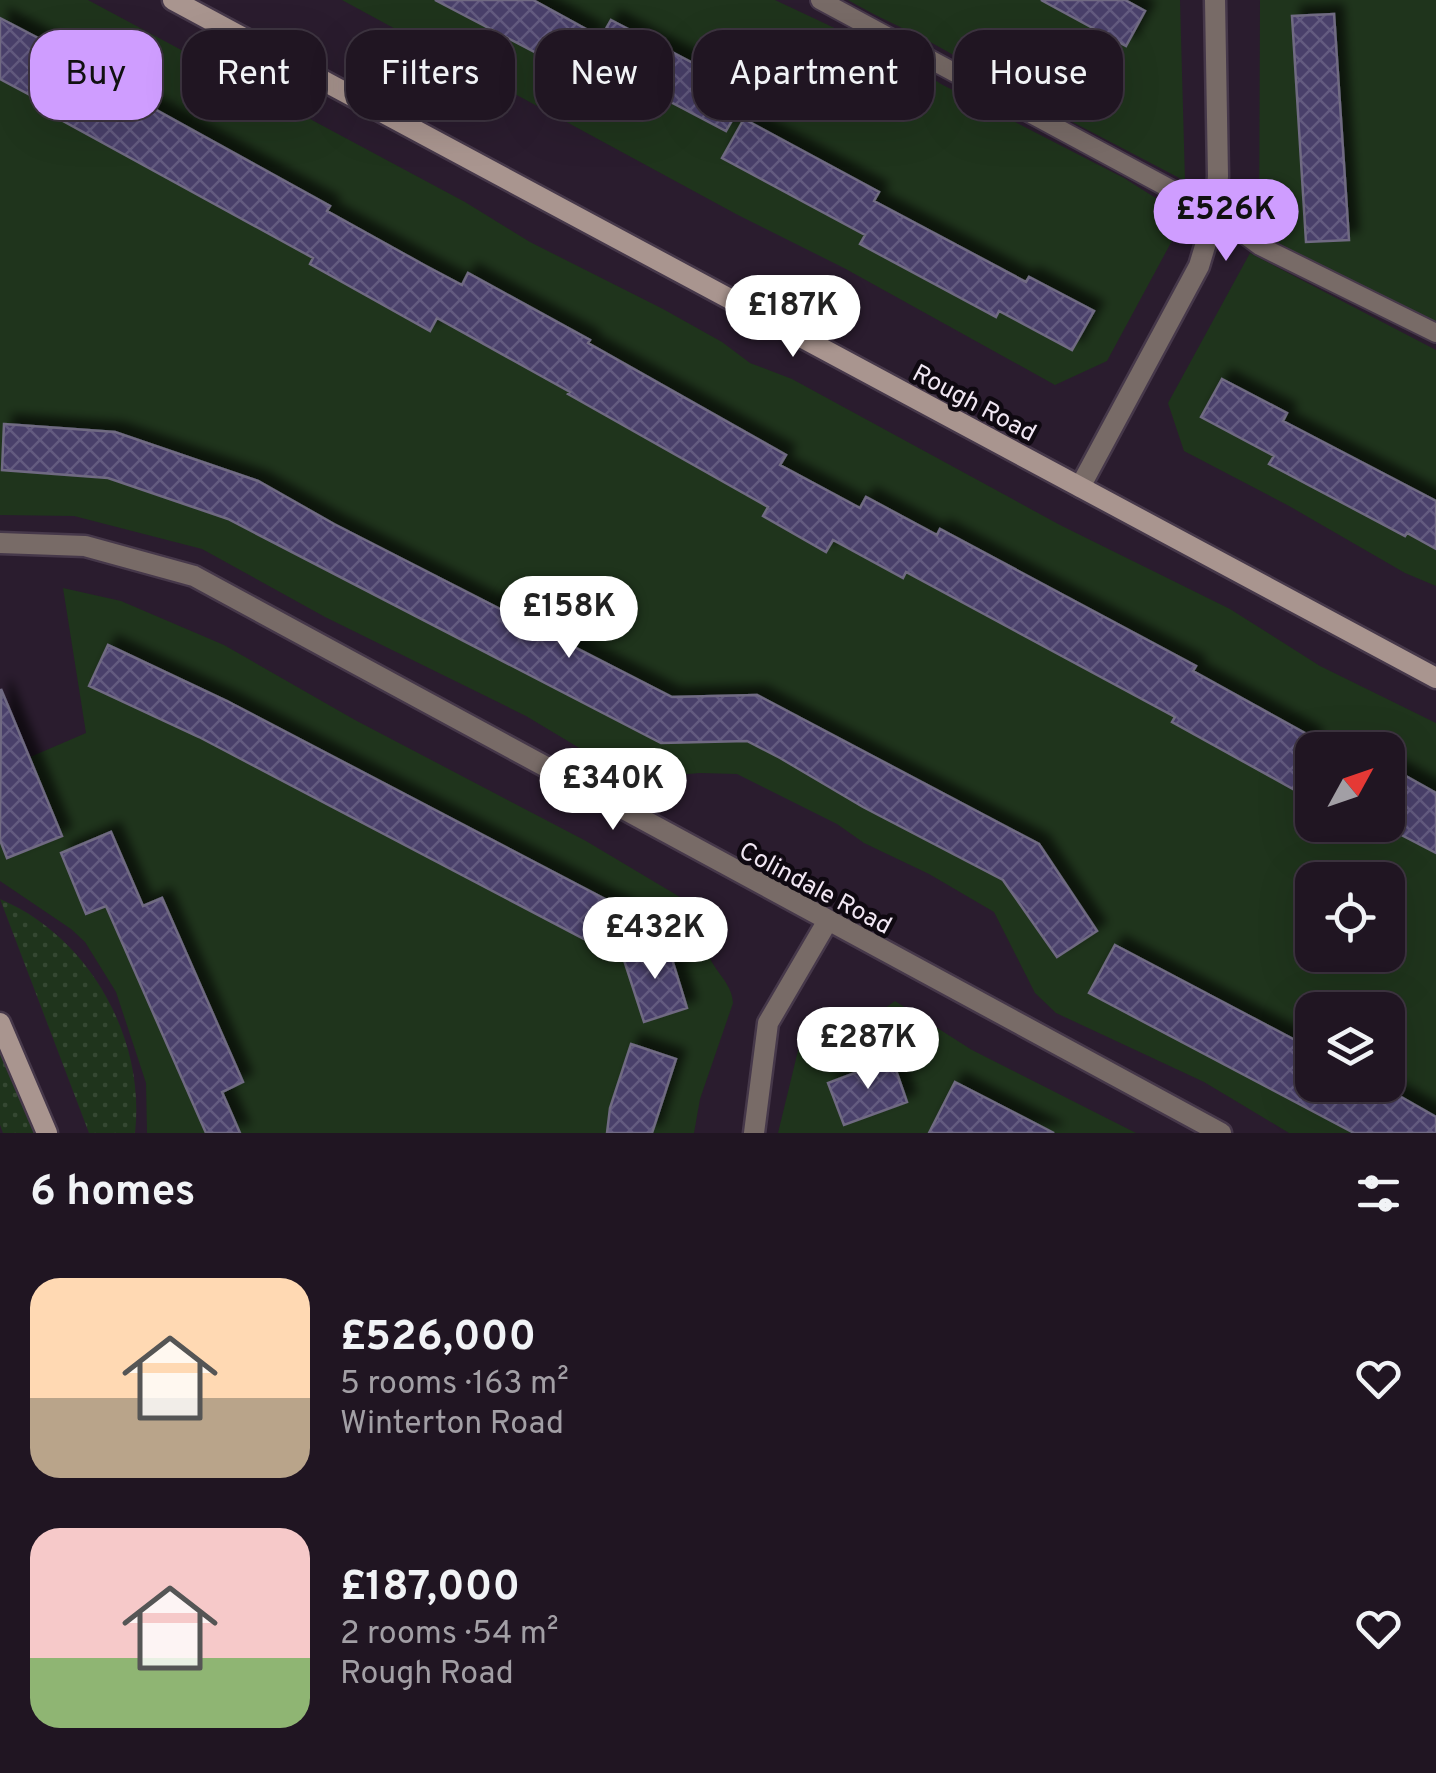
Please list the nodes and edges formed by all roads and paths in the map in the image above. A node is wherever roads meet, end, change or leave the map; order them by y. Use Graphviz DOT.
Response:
graph roads {
  1 [pos="173,0"];
  2 [pos="820,0"];
  3 [pos="1215,0"];
  4 [pos="1215,213"];
  5 [pos="1436,333"];
  6 [pos="1080,487"];
  7 [pos="0,543"];
  8 [pos="1436,678"];
  9 [pos="827,922"];
  10 [pos="0,1023"];
  11 [pos="47,1133"];
  12 [pos="754,1133"];
  13 [pos="1221,1133"];
  1 -- 6 [label="street, Rough Road"];
  2 -- 4 [label="lane"];
  3 -- 4 [label="street"];
  4 -- 5 [label="lane"];
  4 -- 6 [label="street"];
  6 -- 8 [label="street, Rough Road"];
  7 -- 9 [label="street, Colindale Road"];
  9 -- 12 [label="street"];
  9 -- 13 [label="street, Colindale Road"];
  10 -- 11 [label="street"];
}
